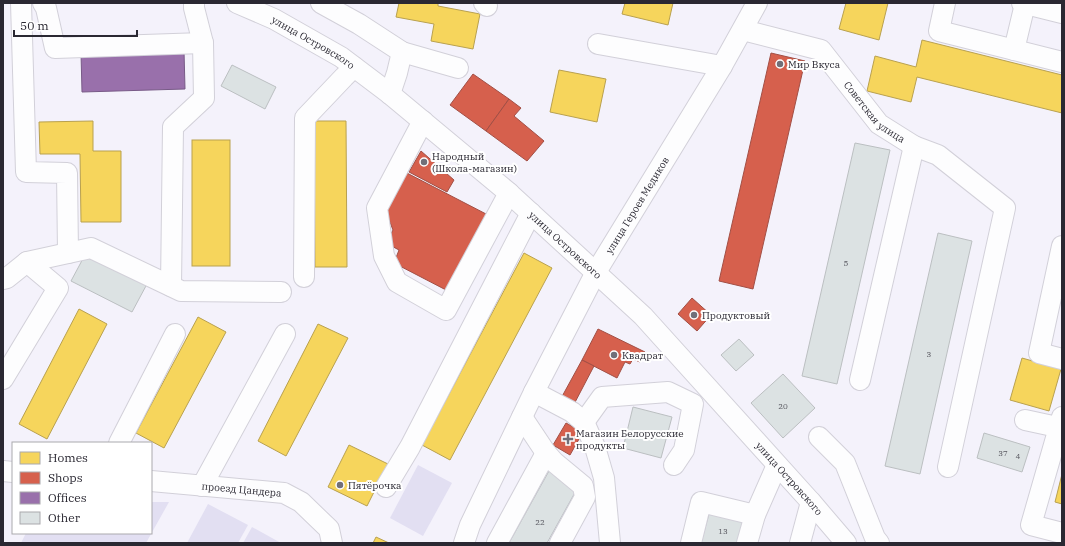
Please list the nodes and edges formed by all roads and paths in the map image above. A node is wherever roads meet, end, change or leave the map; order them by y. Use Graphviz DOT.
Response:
graph roads {
  1 [pos="21,3"];
  2 [pos="44,3"];
  3 [pos="194,3"];
  4 [pos="237,3"];
  5 [pos="321,3"];
  6 [pos="757,3"];
  7 [pos="945,3"];
  8 [pos="1024,3"];
  9 [pos="1055,9"];
  10 [pos="743,30"];
  11 [pos="203,42"];
  12 [pos="598,44"];
  13 [pos="1014,50"];
  14 [pos="402,52"];
  15 [pos="1062,62"];
  16 [pos="722,66"];
  17 [pos="354,67"];
  18 [pos="458,68"];
  19 [pos="390,94"];
  20 [pos="423,120"];
  21 [pos="914,146"];
  22 [pos="509,193"];
  23 [pos="531,213"];
  24 [pos="1062,246"];
  25 [pos="68,253"];
  26 [pos="27,262"];
  27 [pos="596,272"];
  28 [pos="304,277"];
  29 [pos="3,279"];
  30 [pos="171,286"];
  31 [pos="281,292"];
  32 [pos="175,334"];
  33 [pos="285,334"];
  34 [pos="1062,359"];
  35 [pos="3,379"];
  36 [pos="860,380"];
  37 [pos="534,392"];
  38 [pos="522,417"];
  39 [pos="1025,420"];
  40 [pos="584,422"];
  41 [pos="1061,424"];
  42 [pos="819,437"];
  43 [pos="120,442"];
  44 [pos="546,453"];
  45 [pos="674,465"];
  46 [pos="777,465"];
  47 [pos="948,467"];
  48 [pos="152,481"];
  49 [pos="202,486"];
  50 [pos="386,488"];
  51 [pos="810,502"];
  52 [pos="754,515"];
  53 [pos="1062,533"];
  54 [pos="332,543"];
  55 [pos="464,543"];
  56 [pos="497,543"];
  57 [pos="560,543"];
  58 [pos="610,543"];
  59 [pos="691,543"];
  60 [pos="747,543"];
  61 [pos="800,543"];
  62 [pos="846,543"];
  63 [pos="879,543"];
  1 -- 25 [label="street"];
  2 -- 11 [label="street"];
  3 -- 11 [label="street"];
  4 -- 17 [label="street, улица Островского"];
  5 -- 14 [label="street"];
  6 -- 10 [label="street, улица Героев Медиков"];
  7 -- 13 [label="street"];
  8 -- 9 [label="street"];
  8 -- 13 [label="street"];
  10 -- 16 [label="street, улица Героев Медиков"];
  10 -- 21 [label="street, Советская улица"];
  11 -- 30 [label="street"];
  12 -- 16 [label="street"];
  13 -- 15 [label="street"];
  14 -- 18 [label="street"];
  14 -- 19 [label="street"];
  16 -- 27 [label="street, улица Героев Медиков"];
  17 -- 19 [label="street, улица Островского"];
  17 -- 28 [label="street"];
  19 -- 20 [label="street, улица Островского"];
  20 -- 22 [label="street, улица Островского"];
  20 -- 22 [label="street"];
  21 -- 36 [label="street"];
  21 -- 47 [label="street, Советская улица"];
  22 -- 23 [label="street, улица Островского"];
  23 -- 27 [label="street, улица Островского"];
  23 -- 50 [label="street"];
  24 -- 34 [label="street"];
  25 -- 26 [label="street"];
  25 -- 30 [label="street"];
  26 -- 29 [label="street"];
  26 -- 35 [label="street"];
  27 -- 37 [label="street, улица Героев Медиков"];
  27 -- 46 [label="street, улица Островского"];
  30 -- 31 [label="street"];
  32 -- 43 [label="street"];
  33 -- 49 [label="street"];
  37 -- 38 [label="street, улица Героев Медиков"];
  37 -- 40 [label="street"];
  38 -- 44 [label="street"];
  38 -- 55 [label="street, улица Героев Медиков"];
  39 -- 41 [label="street"];
  40 -- 45 [label="street"];
  40 -- 58 [label="street"];
  41 -- 53 [label="street"];
  42 -- 63 [label="street"];
  44 -- 56 [label="street"];
  44 -- 57 [label="street"];
  46 -- 51 [label="street, улица Островского"];
  46 -- 52 [label="street"];
  48 -- 49 [label="street, проезд Цандера"];
  49 -- 54 [label="street, проезд Цандера"];
  51 -- 61 [label="street"];
  51 -- 62 [label="street, улица Островского"];
  52 -- 59 [label="street"];
  52 -- 60 [label="street"];
}
